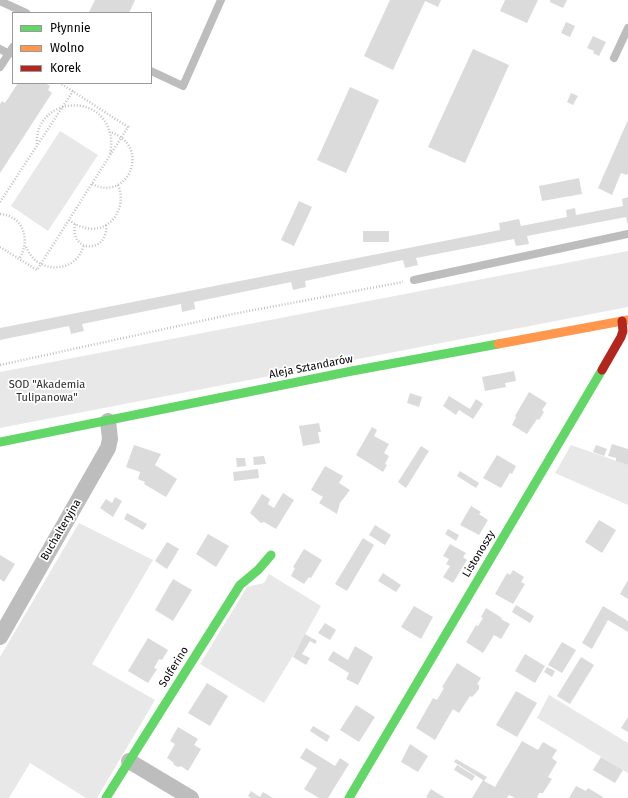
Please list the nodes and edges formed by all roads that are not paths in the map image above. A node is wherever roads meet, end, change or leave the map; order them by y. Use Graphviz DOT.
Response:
graph roads {
  1 [pos="221,0"];
  2 [pos="0,1"];
  3 [pos="24,12"];
  4 [pos="628,28"];
  5 [pos="0,49"];
  6 [pos="11,51"];
  7 [pos="614,58"];
  8 [pos="0,67"];
  9 [pos="152,71"];
  10 [pos="628,234"];
  11 [pos="414,280"];
  12 [pos="625,321"];
  13 [pos="108,421"];
  14 [pos="0,442"];
  15 [pos="271,555"];
  16 [pos="0,637"];
  17 [pos="130,761"];
  18 [pos="106,798"];
  19 [pos="191,798"];
  20 [pos="350,798"];
  1 -- 9 [label="lane"];
  2 -- 3 [label="lane"];
  4 -- 7 [label="lane"];
  5 -- 6 [label="lane"];
  6 -- 8 [label="lane"];
  10 -- 11 [label="lane"];
  12 -- 13 [label="street, Aleja Sztandarów"];
  12 -- 20 [label="street, Listonoszy"];
  13 -- 14 [label="street, Aleja Sztandarów"];
  13 -- 16 [label="street, Buchalteryjna"];
  15 -- 17 [label="street, Solferino"];
  17 -- 18 [label="street, Solferino"];
  17 -- 19 [label="street"];
}
